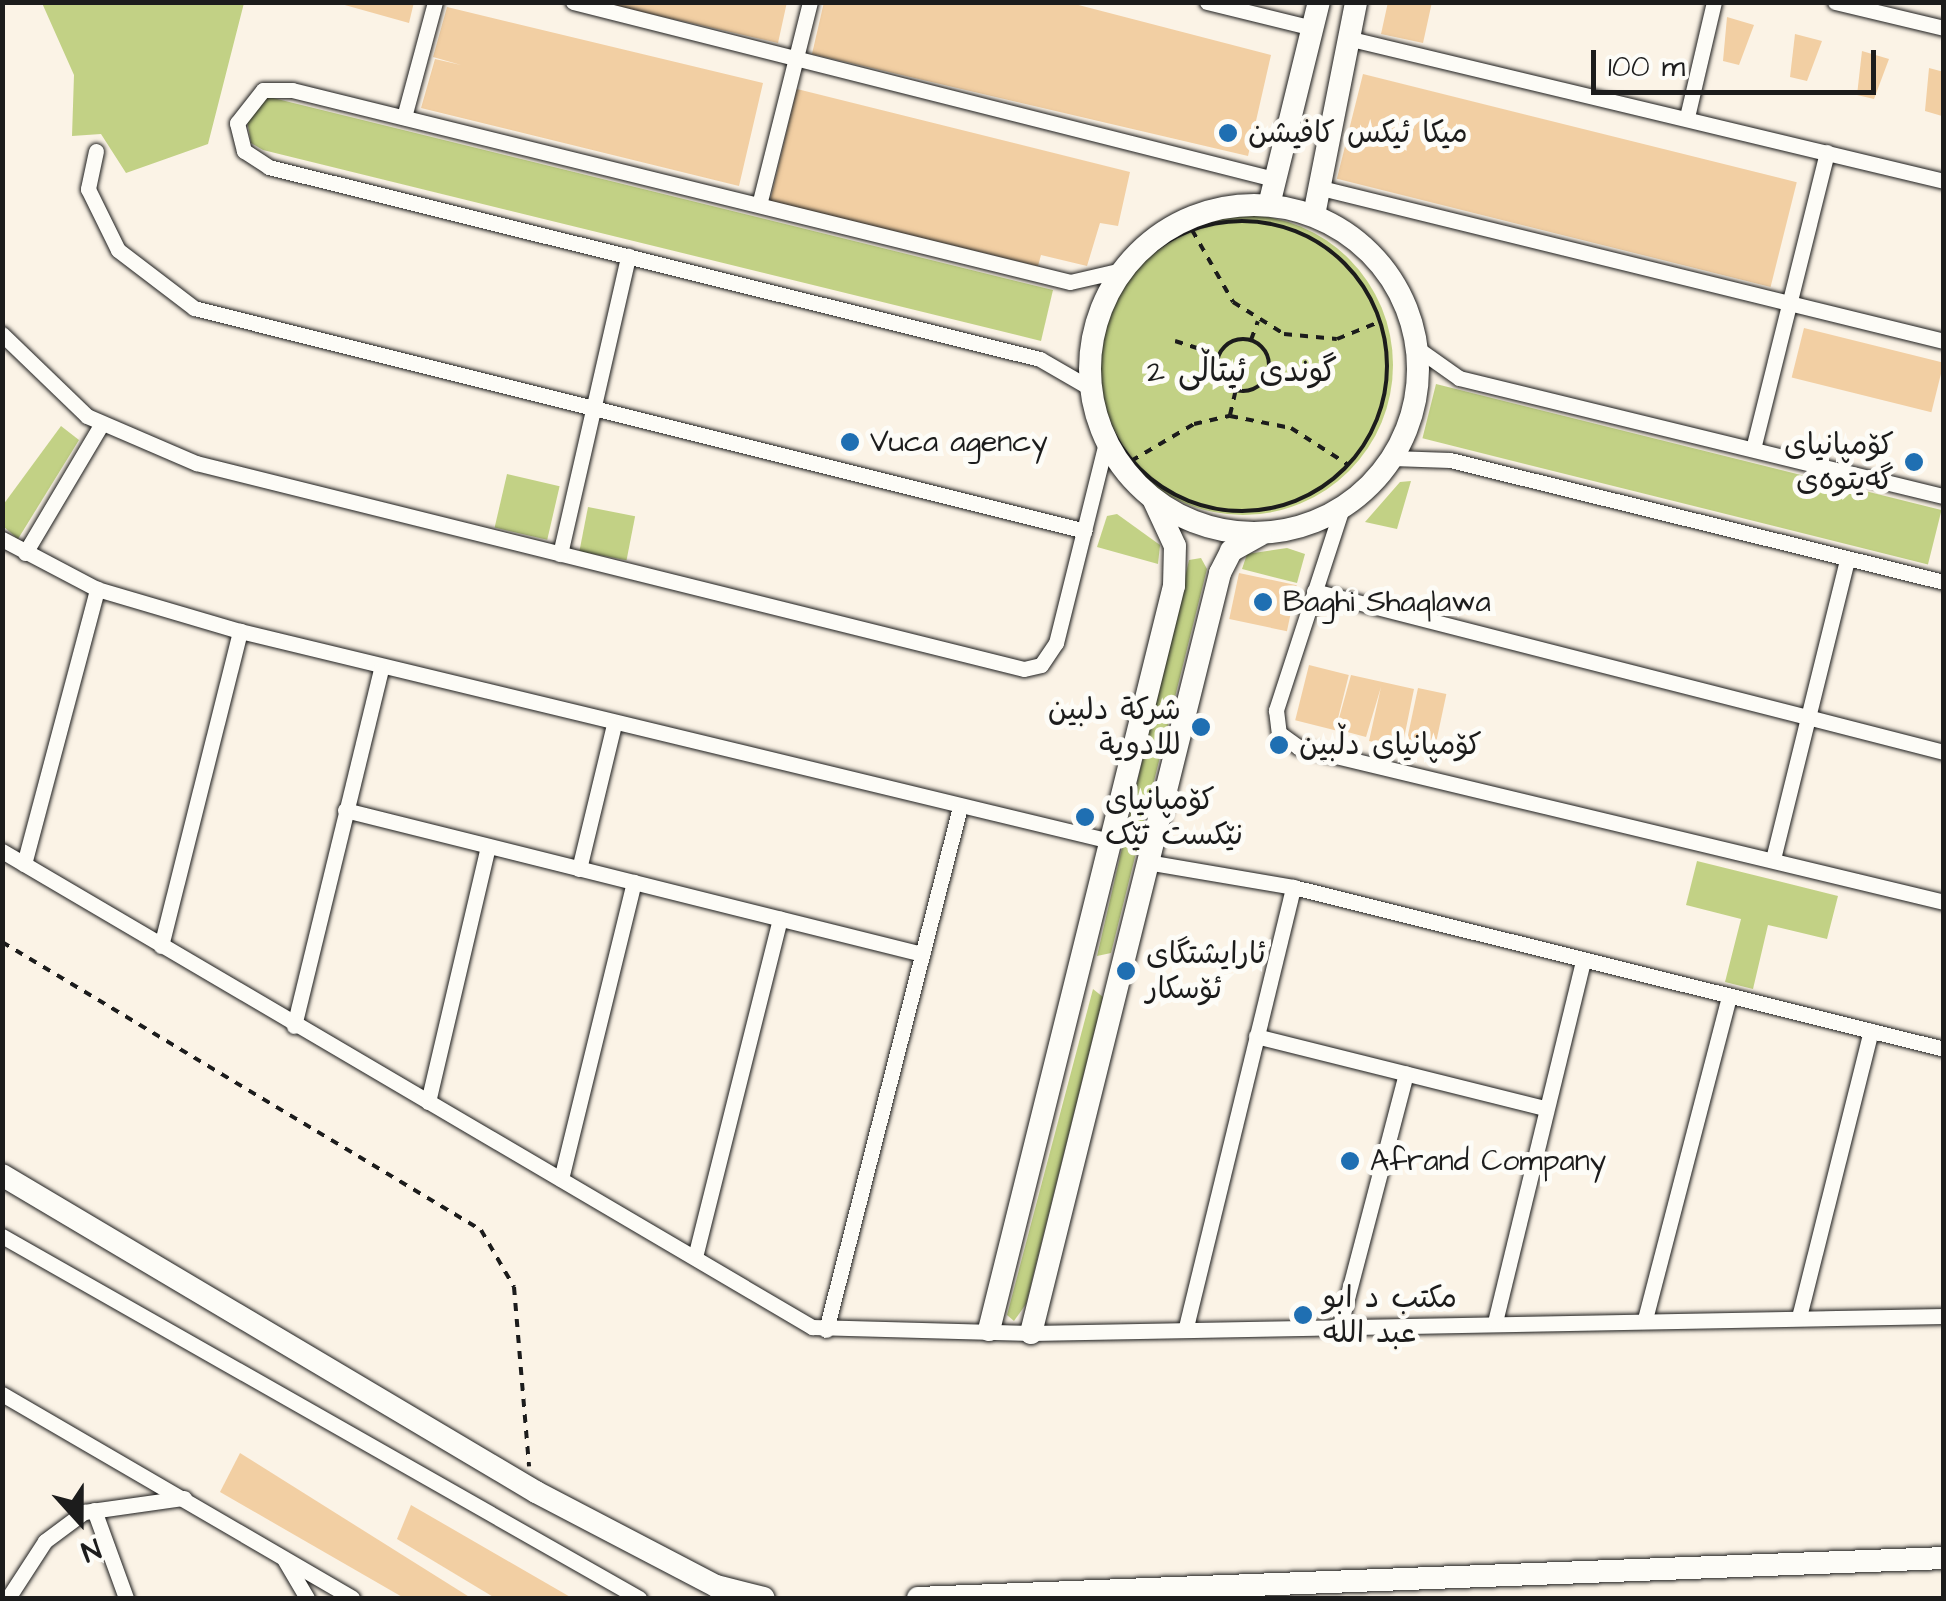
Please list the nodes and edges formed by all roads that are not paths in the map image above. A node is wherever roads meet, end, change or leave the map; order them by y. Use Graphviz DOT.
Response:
graph roads {
  1 [pos="435,2"];
  2 [pos="573,2"];
  3 [pos="810,2"];
  4 [pos="1207,2"];
  5 [pos="1319,2"];
  6 [pos="1356,2"];
  7 [pos="1714,2"];
  8 [pos="1836,2"];
  9 [pos="1313,28"];
  10 [pos="1944,28"];
  11 [pos="1347,38"];
  12 [pos="796,61"];
  13 [pos="404,117"];
  14 [pos="1686,117"];
  15 [pos="96,151"];
  16 [pos="1827,152"];
  17 [pos="1274,179"];
  18 [pos="1944,181"];
  19 [pos="1317,187"];
  20 [pos="1269,204"];
  21 [pos="759,205"];
  22 [pos="1314,215"];
  23 [pos="628,256"];
  24 [pos="1122,270"];
  25 [pos="1790,302"];
  26 [pos="2,334"];
  27 [pos="1944,340"];
  28 [pos="1418,350"];
  29 [pos="1090,388"];
  30 [pos="592,410"];
  31 [pos="101,425"];
  32 [pos="1106,442"];
  33 [pos="1752,449"];
  34 [pos="1392,458"];
  35 [pos="1944,496"];
  36 [pos="1152,498"];
  37 [pos="1342,508"];
  38 [pos="1085,531"];
  39 [pos="1269,532"];
  40 [pos="2,539"];
  41 [pos="25,553"];
  42 [pos="560,554"];
  43 [pos="1847,559"];
  44 [pos="1944,582"];
  45 [pos="97,590"];
  46 [pos="1314,591"];
  47 [pos="240,632"];
  48 [pos="381,668"];
  49 [pos="1805,715"];
  50 [pos="614,724"];
  51 [pos="1944,752"];
  52 [pos="345,810"];
  53 [pos="959,811"];
  54 [pos="1106,840"];
  55 [pos="488,846"];
  56 [pos="2,852"];
  57 [pos="1774,859"];
  58 [pos="1147,862"];
  59 [pos="24,864"];
  60 [pos="579,868"];
  61 [pos="634,882"];
  62 [pos="1294,886"];
  63 [pos="1944,902"];
  64 [pos="780,919"];
  65 [pos="161,946"];
  66 [pos="922,954"];
  67 [pos="1077,963"];
  68 [pos="1582,964"];
  69 [pos="1118,973"];
  70 [pos="1729,997"];
  71 [pos="294,1026"];
  72 [pos="1871,1031"];
  73 [pos="1256,1036"];
  74 [pos="1944,1049"];
  75 [pos="1406,1074"];
  76 [pos="428,1102"];
  77 [pos="1545,1108"];
  78 [pos="2,1175"];
  79 [pos="561,1179"];
  80 [pos="2,1236"];
  81 [pos="696,1257"];
  82 [pos="1799,1316"];
  83 [pos="1944,1316"];
  84 [pos="1645,1319"];
  85 [pos="1494,1322"];
  86 [pos="1340,1325"];
  87 [pos="1186,1327"];
  88 [pos="826,1330"];
  89 [pos="988,1330"];
  90 [pos="1031,1333"];
  91 [pos="2,1394"];
  92 [pos="184,1498"];
  93 [pos="94,1510"];
  94 [pos="282,1556"];
  95 [pos="1944,1558"];
  96 [pos="985,1597"];
  97 [pos="8,1598"];
  98 [pos="126,1598"];
  99 [pos="307,1598"];
  100 [pos="352,1598"];
  101 [pos="639,1598"];
  102 [pos="764,1598"];
  103 [pos="918,1598"];
  1 -- 13 [label="street"];
  2 -- 12 [label="street"];
  3 -- 12 [label="street"];
  4 -- 9 [label="street"];
  5 -- 9 [label="street"];
  6 -- 11 [label="street"];
  7 -- 14 [label="street"];
  8 -- 10 [label="street"];
  9 -- 17 [label="street"];
  11 -- 14 [label="street"];
  11 -- 19 [label="street"];
  12 -- 17 [label="street"];
  12 -- 21 [label="street"];
  13 -- 21 [label="street"];
  13 -- 23 [label="street"];
  14 -- 16 [label="street"];
  15 -- 30 [label="street"];
  16 -- 18 [label="street"];
  16 -- 25 [label="street"];
  17 -- 20 [label="street"];
  19 -- 22 [label="street"];
  19 -- 25 [label="street"];
  20 -- 22 [label="street"];
  20 -- 24 [label="street"];
  21 -- 24 [label="street"];
  22 -- 28 [label="street"];
  23 -- 29 [label="street"];
  23 -- 30 [label="street"];
  24 -- 29 [label="street"];
  25 -- 27 [label="street"];
  25 -- 33 [label="street"];
  26 -- 31 [label="street"];
  28 -- 33 [label="street"];
  28 -- 34 [label="street"];
  29 -- 32 [label="street"];
  30 -- 38 [label="street"];
  30 -- 42 [label="street"];
  31 -- 41 [label="street"];
  31 -- 42 [label="street"];
  32 -- 36 [label="street"];
  32 -- 38 [label="street"];
  33 -- 35 [label="street"];
  34 -- 37 [label="street"];
  34 -- 43 [label="street"];
  36 -- 39 [label="street"];
  36 -- 54 [label="street"];
  37 -- 39 [label="street"];
  37 -- 46 [label="street"];
  38 -- 42 [label="street"];
  39 -- 58 [label="street"];
  40 -- 41 [label="street"];
  41 -- 45 [label="street"];
  43 -- 44 [label="street"];
  43 -- 49 [label="street"];
  45 -- 47 [label="street"];
  45 -- 59 [label="street"];
  46 -- 49 [label="street"];
  46 -- 57 [label="street"];
  47 -- 48 [label="street"];
  47 -- 65 [label="street"];
  48 -- 50 [label="street"];
  48 -- 52 [label="street"];
  49 -- 51 [label="street"];
  49 -- 57 [label="street"];
  50 -- 53 [label="street"];
  50 -- 60 [label="street"];
  52 -- 55 [label="street"];
  52 -- 71 [label="street"];
  53 -- 54 [label="street"];
  53 -- 66 [label="street"];
  54 -- 67 [label="street"];
  55 -- 60 [label="street"];
  55 -- 76 [label="street"];
  56 -- 59 [label="street"];
  57 -- 63 [label="street"];
  58 -- 62 [label="street"];
  58 -- 69 [label="street"];
  59 -- 65 [label="street"];
  60 -- 61 [label="street"];
  61 -- 64 [label="street"];
  61 -- 79 [label="street"];
  62 -- 68 [label="street"];
  62 -- 73 [label="street"];
  64 -- 66 [label="street"];
  64 -- 81 [label="street"];
  65 -- 71 [label="street"];
  66 -- 88 [label="street"];
  67 -- 69 [label="street"];
  67 -- 89 [label="street"];
  68 -- 70 [label="street"];
  68 -- 77 [label="street"];
  69 -- 90 [label="street"];
  70 -- 72 [label="street"];
  70 -- 84 [label="street"];
  71 -- 76 [label="street"];
  72 -- 74 [label="street"];
  72 -- 82 [label="street"];
  73 -- 75 [label="street"];
  73 -- 87 [label="street"];
  75 -- 77 [label="street"];
  75 -- 86 [label="street"];
  76 -- 79 [label="street"];
  77 -- 85 [label="street"];
  78 -- 102 [label="street"];
  79 -- 81 [label="street"];
  80 -- 101 [label="street"];
  81 -- 88 [label="street"];
  82 -- 83 [label="street"];
  82 -- 84 [label="street"];
  84 -- 85 [label="street"];
  85 -- 86 [label="street"];
  86 -- 87 [label="street"];
  87 -- 90 [label="street"];
  88 -- 89 [label="street"];
  89 -- 90 [label="street"];
  91 -- 92 [label="street"];
  92 -- 93 [label="street"];
  92 -- 94 [label="street"];
  93 -- 97 [label="street"];
  93 -- 98 [label="street"];
  94 -- 99 [label="street"];
  94 -- 100 [label="street"];
  95 -- 96 [label="street"];
  96 -- 103 [label="street"];
}
